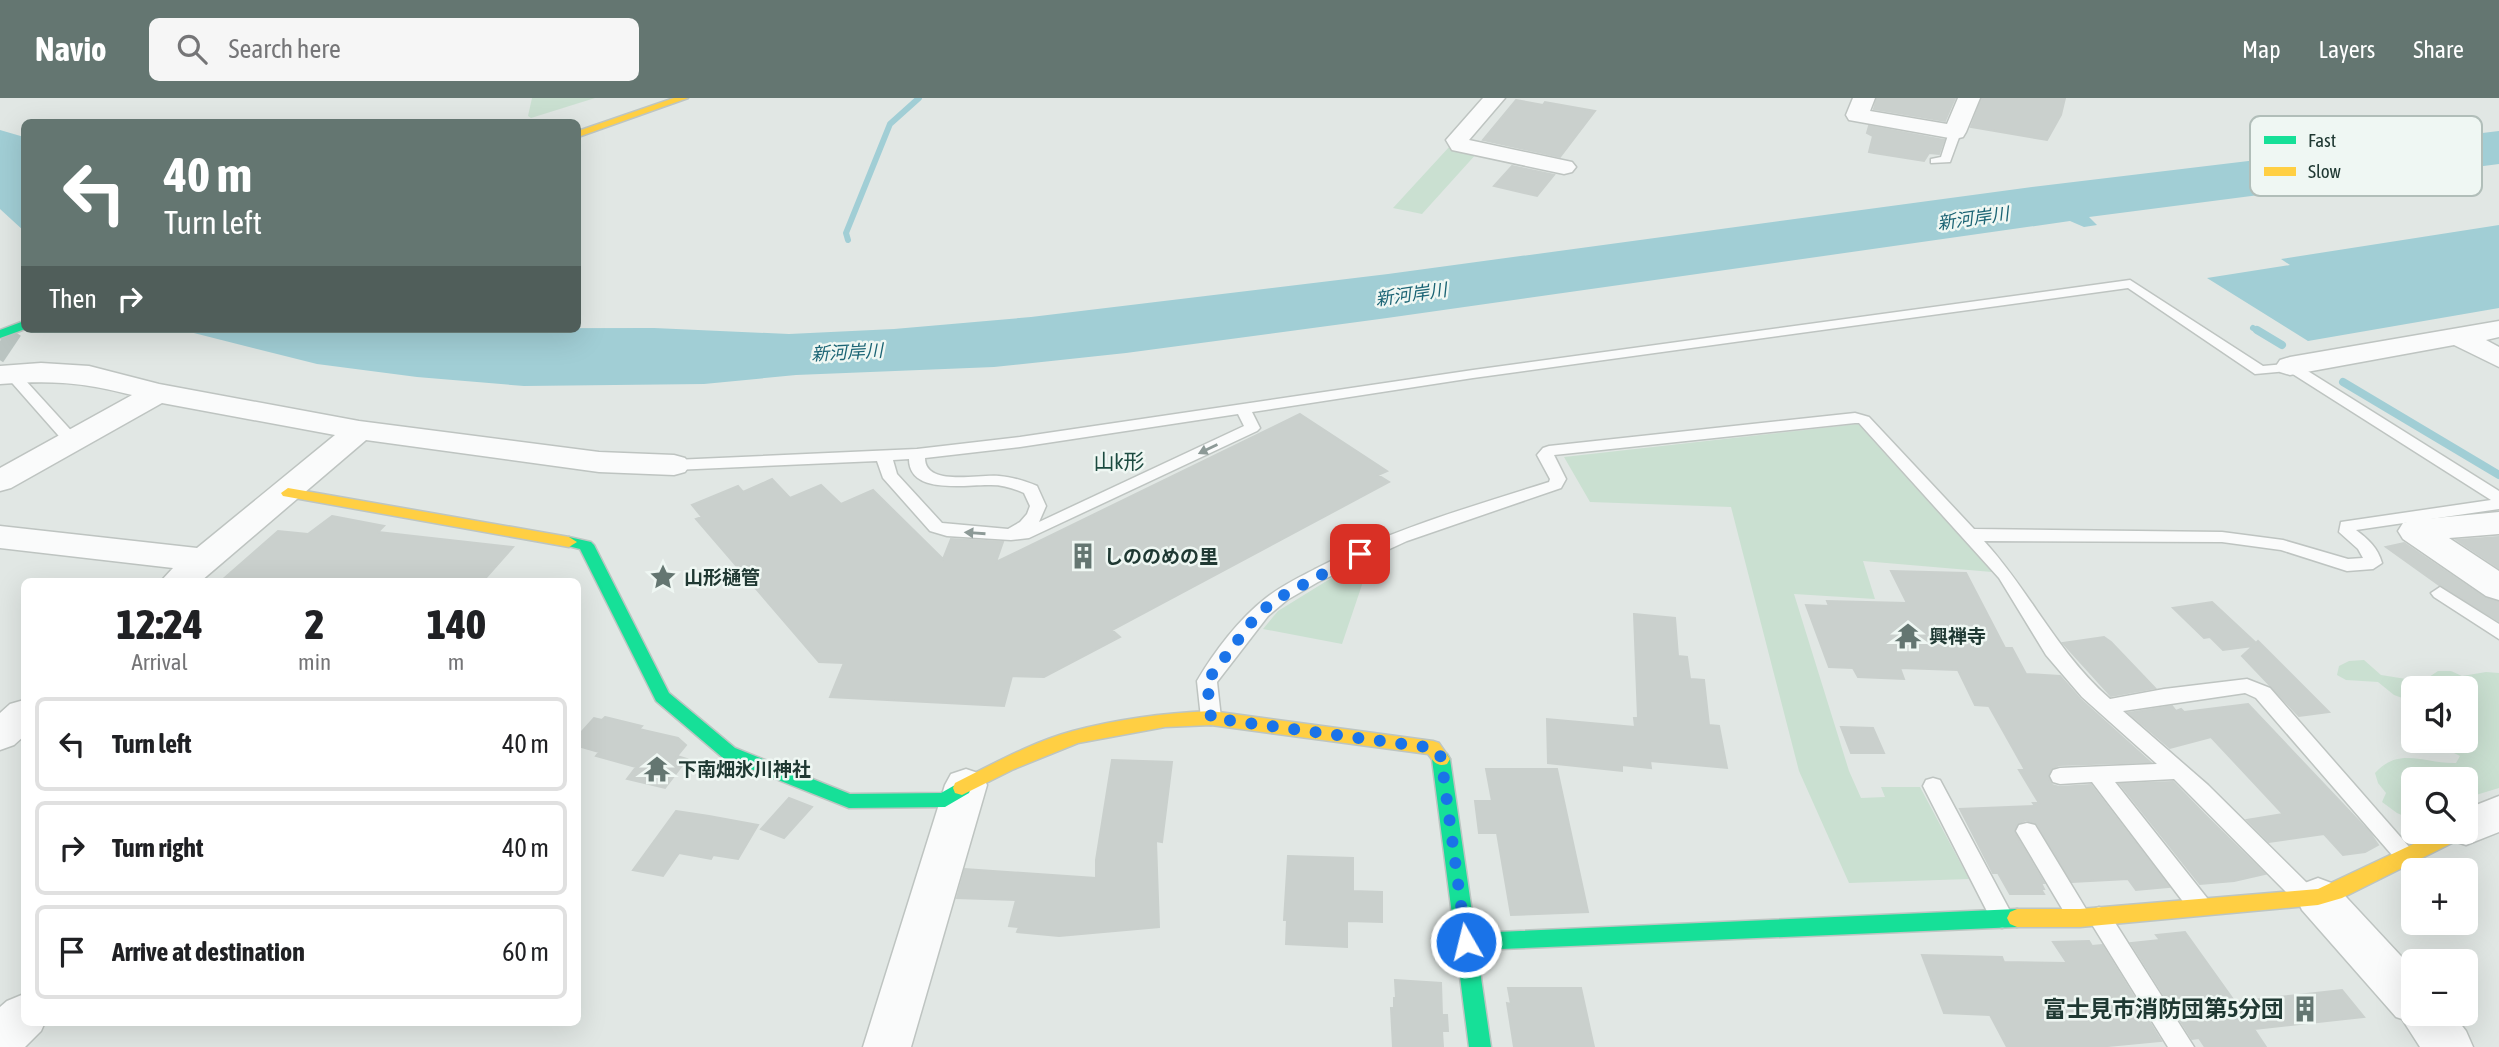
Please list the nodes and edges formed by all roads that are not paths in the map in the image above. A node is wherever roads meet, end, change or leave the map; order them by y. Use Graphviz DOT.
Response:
graph roads {
  1 [pos="652,98"];
  2 [pos="683,98"];
  3 [pos="1494,98"];
  4 [pos="1864,98"];
  5 [pos="1969,98"];
  6 [pos="581,122"];
  7 [pos="1955,132"];
  8 [pos="581,133"];
  9 [pos="1935,161"];
  10 [pos="1564,167"];
  11 [pos="21,312"];
  12 [pos="0,320"];
  13 [pos="2499,329"];
  14 [pos="2460,337"];
  15 [pos="10,351"];
  16 [pos="2499,359"];
  17 [pos="2290,366"];
  18 [pos="158,393"];
  19 [pos="1244,410"];
  20 [pos="359,430"];
  21 [pos="71,440"];
  22 [pos="917,454"];
  23 [pos="884,456"];
  24 [pos="674,465"];
  25 [pos="0,481"];
  26 [pos="288,493"];
  27 [pos="2499,501"];
  28 [pos="2499,523"];
  29 [pos="1969,534"];
  30 [pos="1012,535"];
  31 [pos="0,537"];
  32 [pos="191,571"];
  33 [pos="2499,588"];
  34 [pos="2440,593"];
  35 [pos="2499,633"];
  36 [pos="2106,707"];
  37 [pos="21,717"];
  38 [pos="1211,718"];
  39 [pos="0,735"];
  40 [pos="2179,771"];
  41 [pos="2097,774"];
  42 [pos="2060,776"];
  43 [pos="966,785"];
  44 [pos="1933,786"];
  45 [pos="2499,813"];
  46 [pos="2478,823"];
  47 [pos="2027,831"];
  48 [pos="2433,844"];
  49 [pos="2407,857"];
  50 [pos="2312,898"];
  51 [pos="2202,908"];
  52 [pos="2002,918"];
  53 [pos="2089,918"];
  54 [pos="1466,942"];
  55 [pos="2401,990"];
  56 [pos="21,1019"];
  57 [pos="2433,1026"];
  58 [pos="0,1039"];
  59 [pos="887,1047"];
  60 [pos="1480,1047"];
  61 [pos="2182,1047"];
  62 [pos="2449,1047"];
  1 -- 6 [label="main road"];
  2 -- 8 [label="main road"];
  3 -- 10 [label="street"];
  4 -- 7 [label="street"];
  5 -- 7 [label="street"];
  7 -- 9 [label="lane"];
  11 -- 12 [label="main road"];
  13 -- 14 [label="street"];
  14 -- 16 [label="street"];
  14 -- 17 [label="street"];
  15 -- 18 [label="street"];
  15 -- 21 [label="lane"];
  17 -- 19 [label="lane"];
  17 -- 27 [label="lane"];
  18 -- 20 [label="street"];
  18 -- 21 [label="street"];
  19 -- 22 [label="lane"];
  19 -- 30 [label="lane, one-way"];
  20 -- 24 [label="street"];
  20 -- 26 [label="street"];
  21 -- 25 [label="street"];
  22 -- 23 [label="lane"];
  22 -- 30 [label="lane"];
  23 -- 24 [label="lane"];
  30 -- 23 [label="lane, one-way"];
  26 -- 32 [label="street"];
  26 -- 43 [label="main road"];
  27 -- 29 [label="lane"];
  28 -- 33 [label="street"];
  29 -- 36 [label="lane"];
  29 -- 38 [label="lane"];
  31 -- 32 [label="street"];
  34 -- 35 [label="lane"];
  36 -- 40 [label="lane"];
  36 -- 49 [label="lane"];
  37 -- 39 [label="street"];
  38 -- 43 [label="main road"];
  38 -- 54 [label="main road"];
  40 -- 41 [label="lane"];
  40 -- 50 [label="lane"];
  41 -- 42 [label="lane"];
  41 -- 51 [label="lane"];
  43 -- 59 [label="street"];
  44 -- 52 [label="lane"];
  45 -- 46 [label="street"];
  47 -- 53 [label="lane"];
  48 -- 49 [label="main road"];
  49 -- 50 [label="main road"];
  50 -- 51 [label="main road"];
  50 -- 55 [label="street"];
  51 -- 53 [label="main road"];
  52 -- 53 [label="main road"];
  52 -- 54 [label="main road"];
  53 -- 61 [label="lane"];
  54 -- 60 [label="main road"];
  56 -- 58 [label="street"];
  57 -- 62 [label="street"];
}
